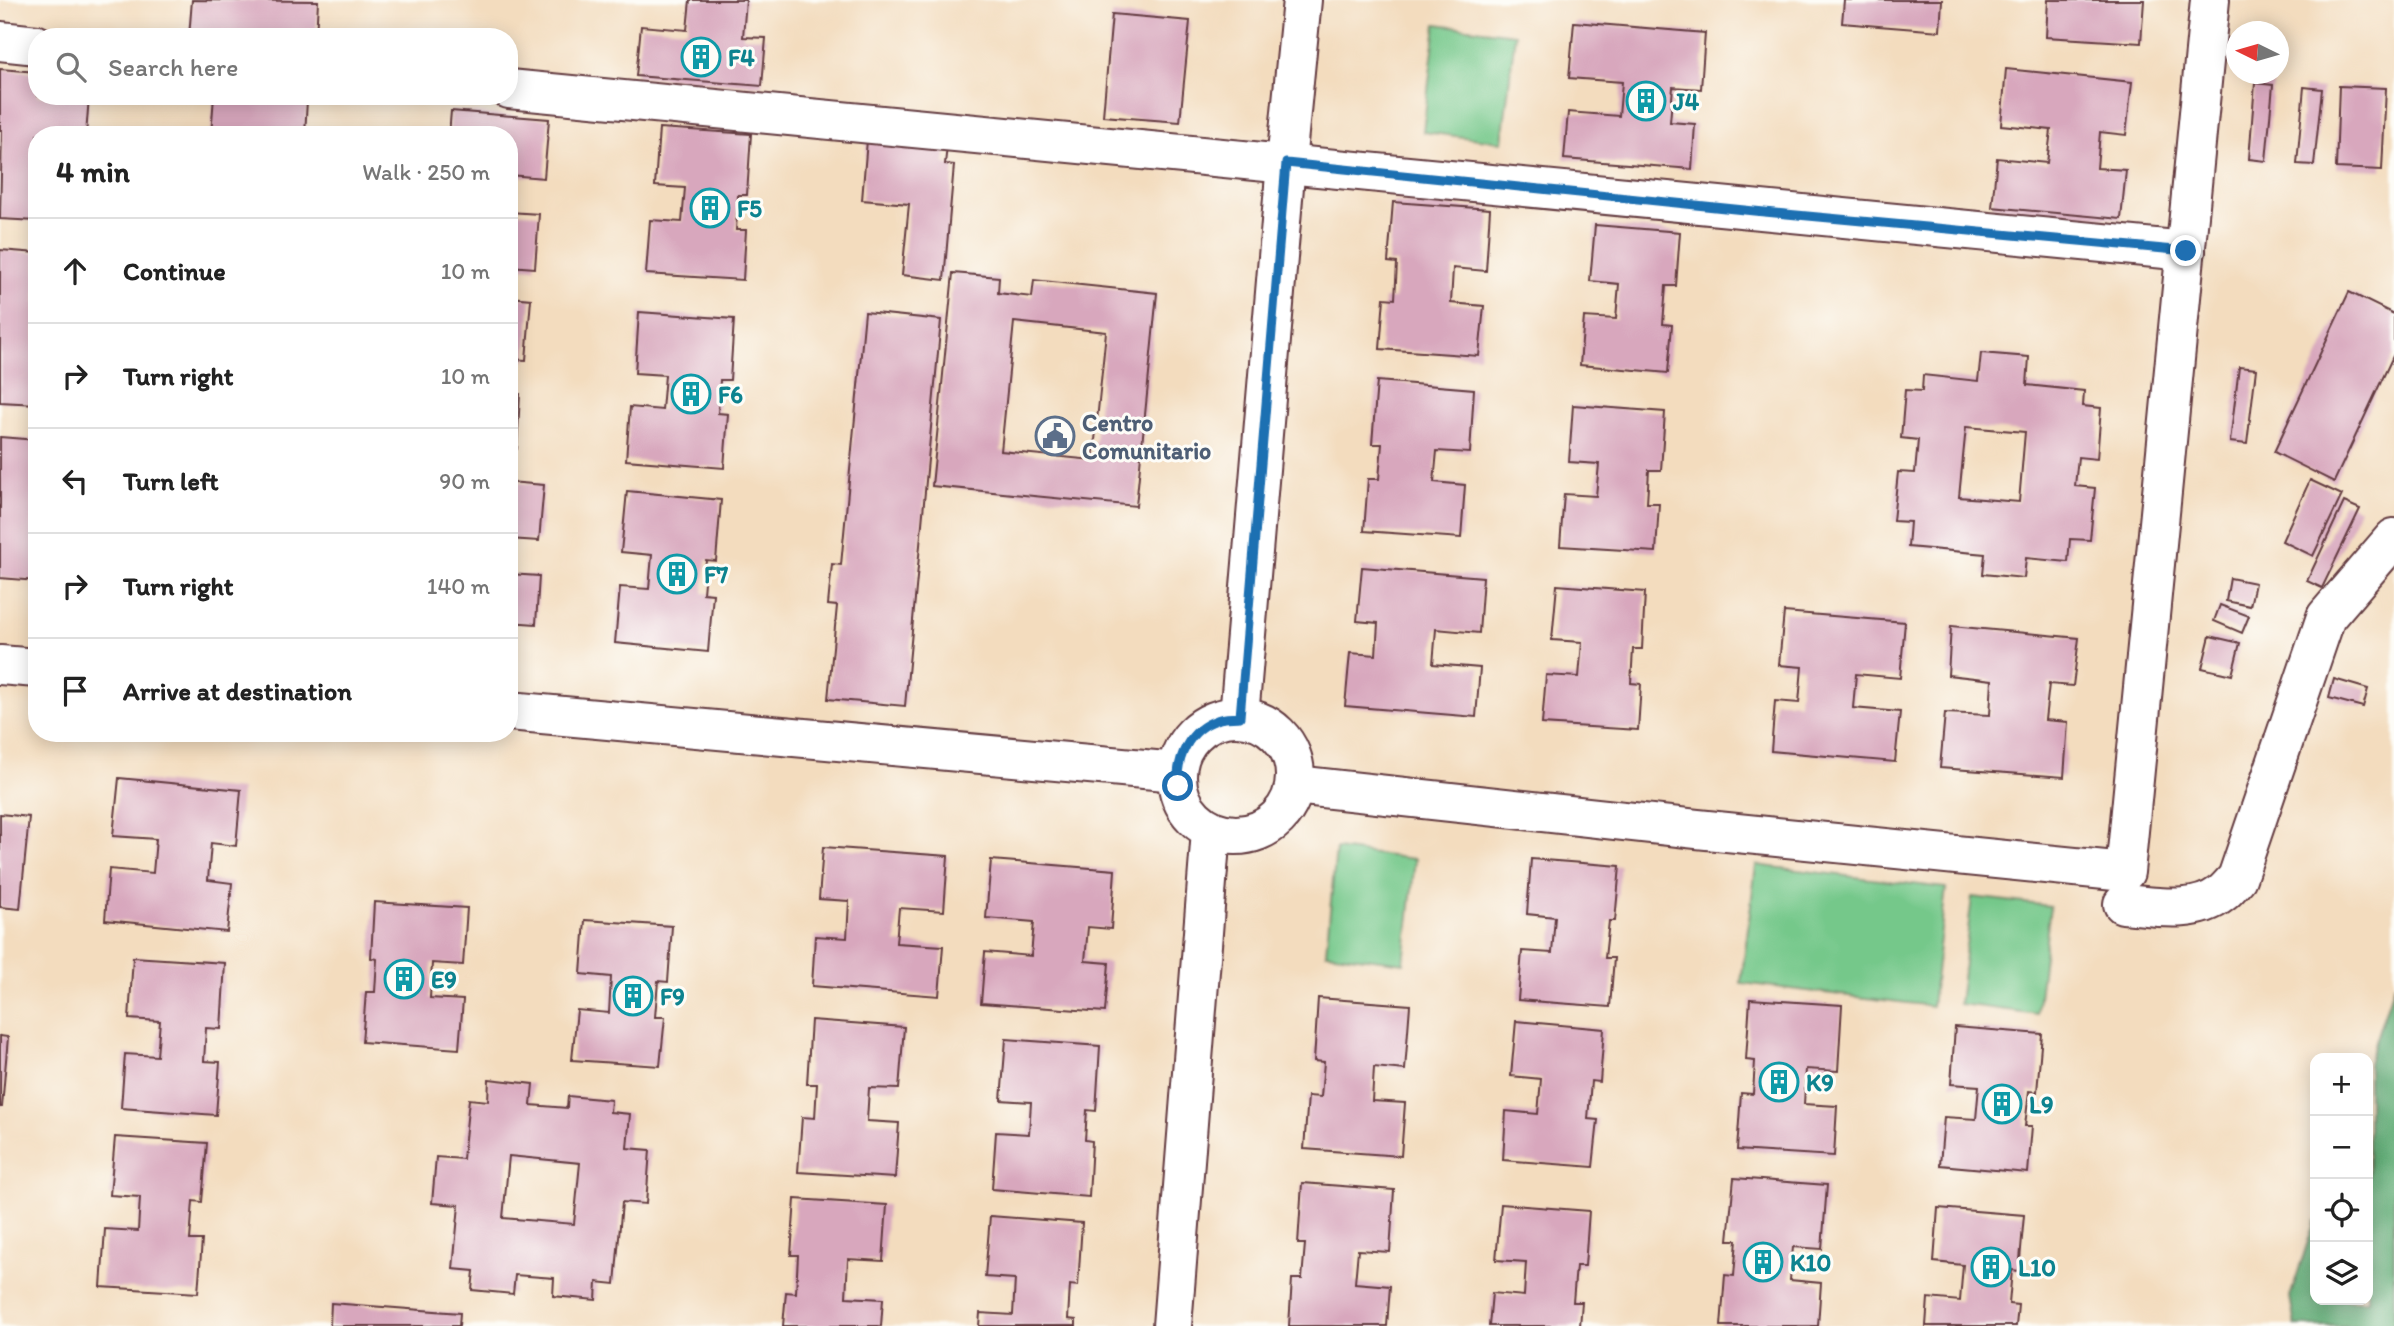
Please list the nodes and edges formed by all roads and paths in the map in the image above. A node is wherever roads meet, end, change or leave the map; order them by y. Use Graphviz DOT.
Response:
graph roads {
  1 [pos="1302,0"];
  2 [pos="2210,0"];
  3 [pos="0,41"];
  4 [pos="28,43"];
  5 [pos="518,90"];
  6 [pos="1286,163"];
  7 [pos="2186,251"];
  8 [pos="2394,538"];
  9 [pos="0,665"];
  10 [pos="28,667"];
  11 [pos="518,712"];
  12 [pos="1240,717"];
  13 [pos="1177,772"];
  14 [pos="1295,785"];
  15 [pos="1211,831"];
  16 [pos="2123,904"];
  17 [pos="1172,1326"];
  1 -- 6 [label="street"];
  2 -- 7 [label="street"];
  3 -- 4 [label="street"];
  5 -- 6 [label="street"];
  6 -- 7 [label="street"];
  6 -- 12 [label="street"];
  7 -- 14 [label="street"];
  8 -- 16 [label="street"];
  9 -- 10 [label="street"];
  11 -- 13 [label="street"];
  12 -- 13 [label="street"];
  12 -- 14 [label="street"];
  13 -- 15 [label="street"];
  14 -- 15 [label="street"];
  15 -- 17 [label="street"];
}
